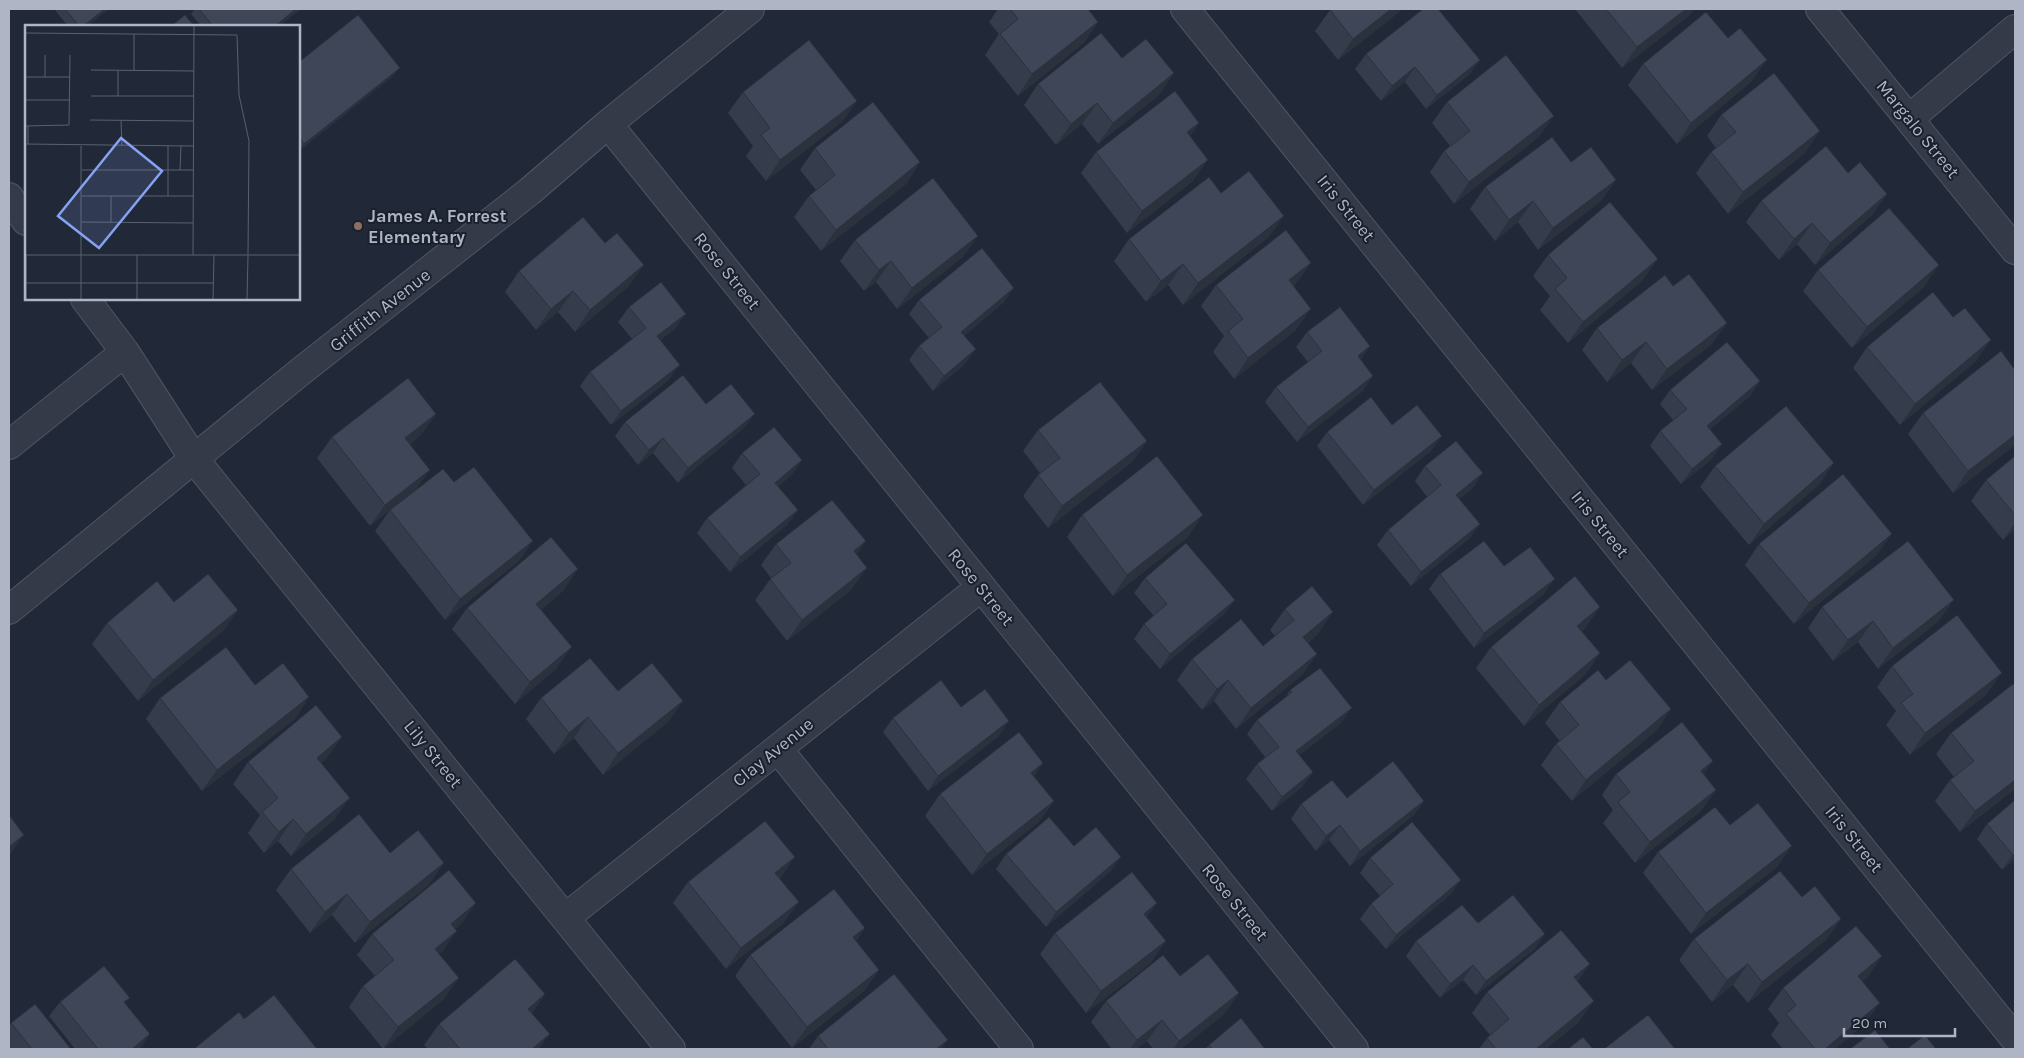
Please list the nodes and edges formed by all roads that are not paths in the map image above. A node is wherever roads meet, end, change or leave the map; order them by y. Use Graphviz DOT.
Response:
graph roads {
  1 [pos="750,9"];
  2 [pos="1185,9"];
  3 [pos="1820,9"];
  4 [pos="2015,30"];
  5 [pos="1910,118"];
  6 [pos="608,124"];
  7 [pos="9,197"];
  8 [pos="25,220"];
  9 [pos="2015,250"];
  10 [pos="86,300"];
  11 [pos="125,352"];
  12 [pos="9,445"];
  13 [pos="194,459"];
  14 [pos="981,586"];
  15 [pos="9,610"];
  16 [pos="778,749"];
  17 [pos="566,918"];
  18 [pos="2015,1039"];
  19 [pos="671,1049"];
  20 [pos="1019,1049"];
  21 [pos="1354,1049"];
  1 -- 6 [label="street, Griffith Avenue"];
  2 -- 18 [label="street, Iris Street"];
  3 -- 5 [label="street, Margalo Street"];
  4 -- 5 [label="street"];
  5 -- 9 [label="street, Margalo Street"];
  6 -- 13 [label="street, Griffith Avenue"];
  6 -- 14 [label="street, Rose Street"];
  7 -- 8 [label="street"];
  10 -- 11 [label="street, Lily Street"];
  11 -- 12 [label="street"];
  11 -- 13 [label="street, Lily Street"];
  13 -- 15 [label="street, Griffith Avenue"];
  13 -- 17 [label="street, Lily Street"];
  14 -- 16 [label="street, Clay Avenue"];
  14 -- 21 [label="street, Rose Street"];
  16 -- 17 [label="street, Clay Avenue"];
  16 -- 20 [label="street"];
  17 -- 19 [label="street, Lily Street"];
}
